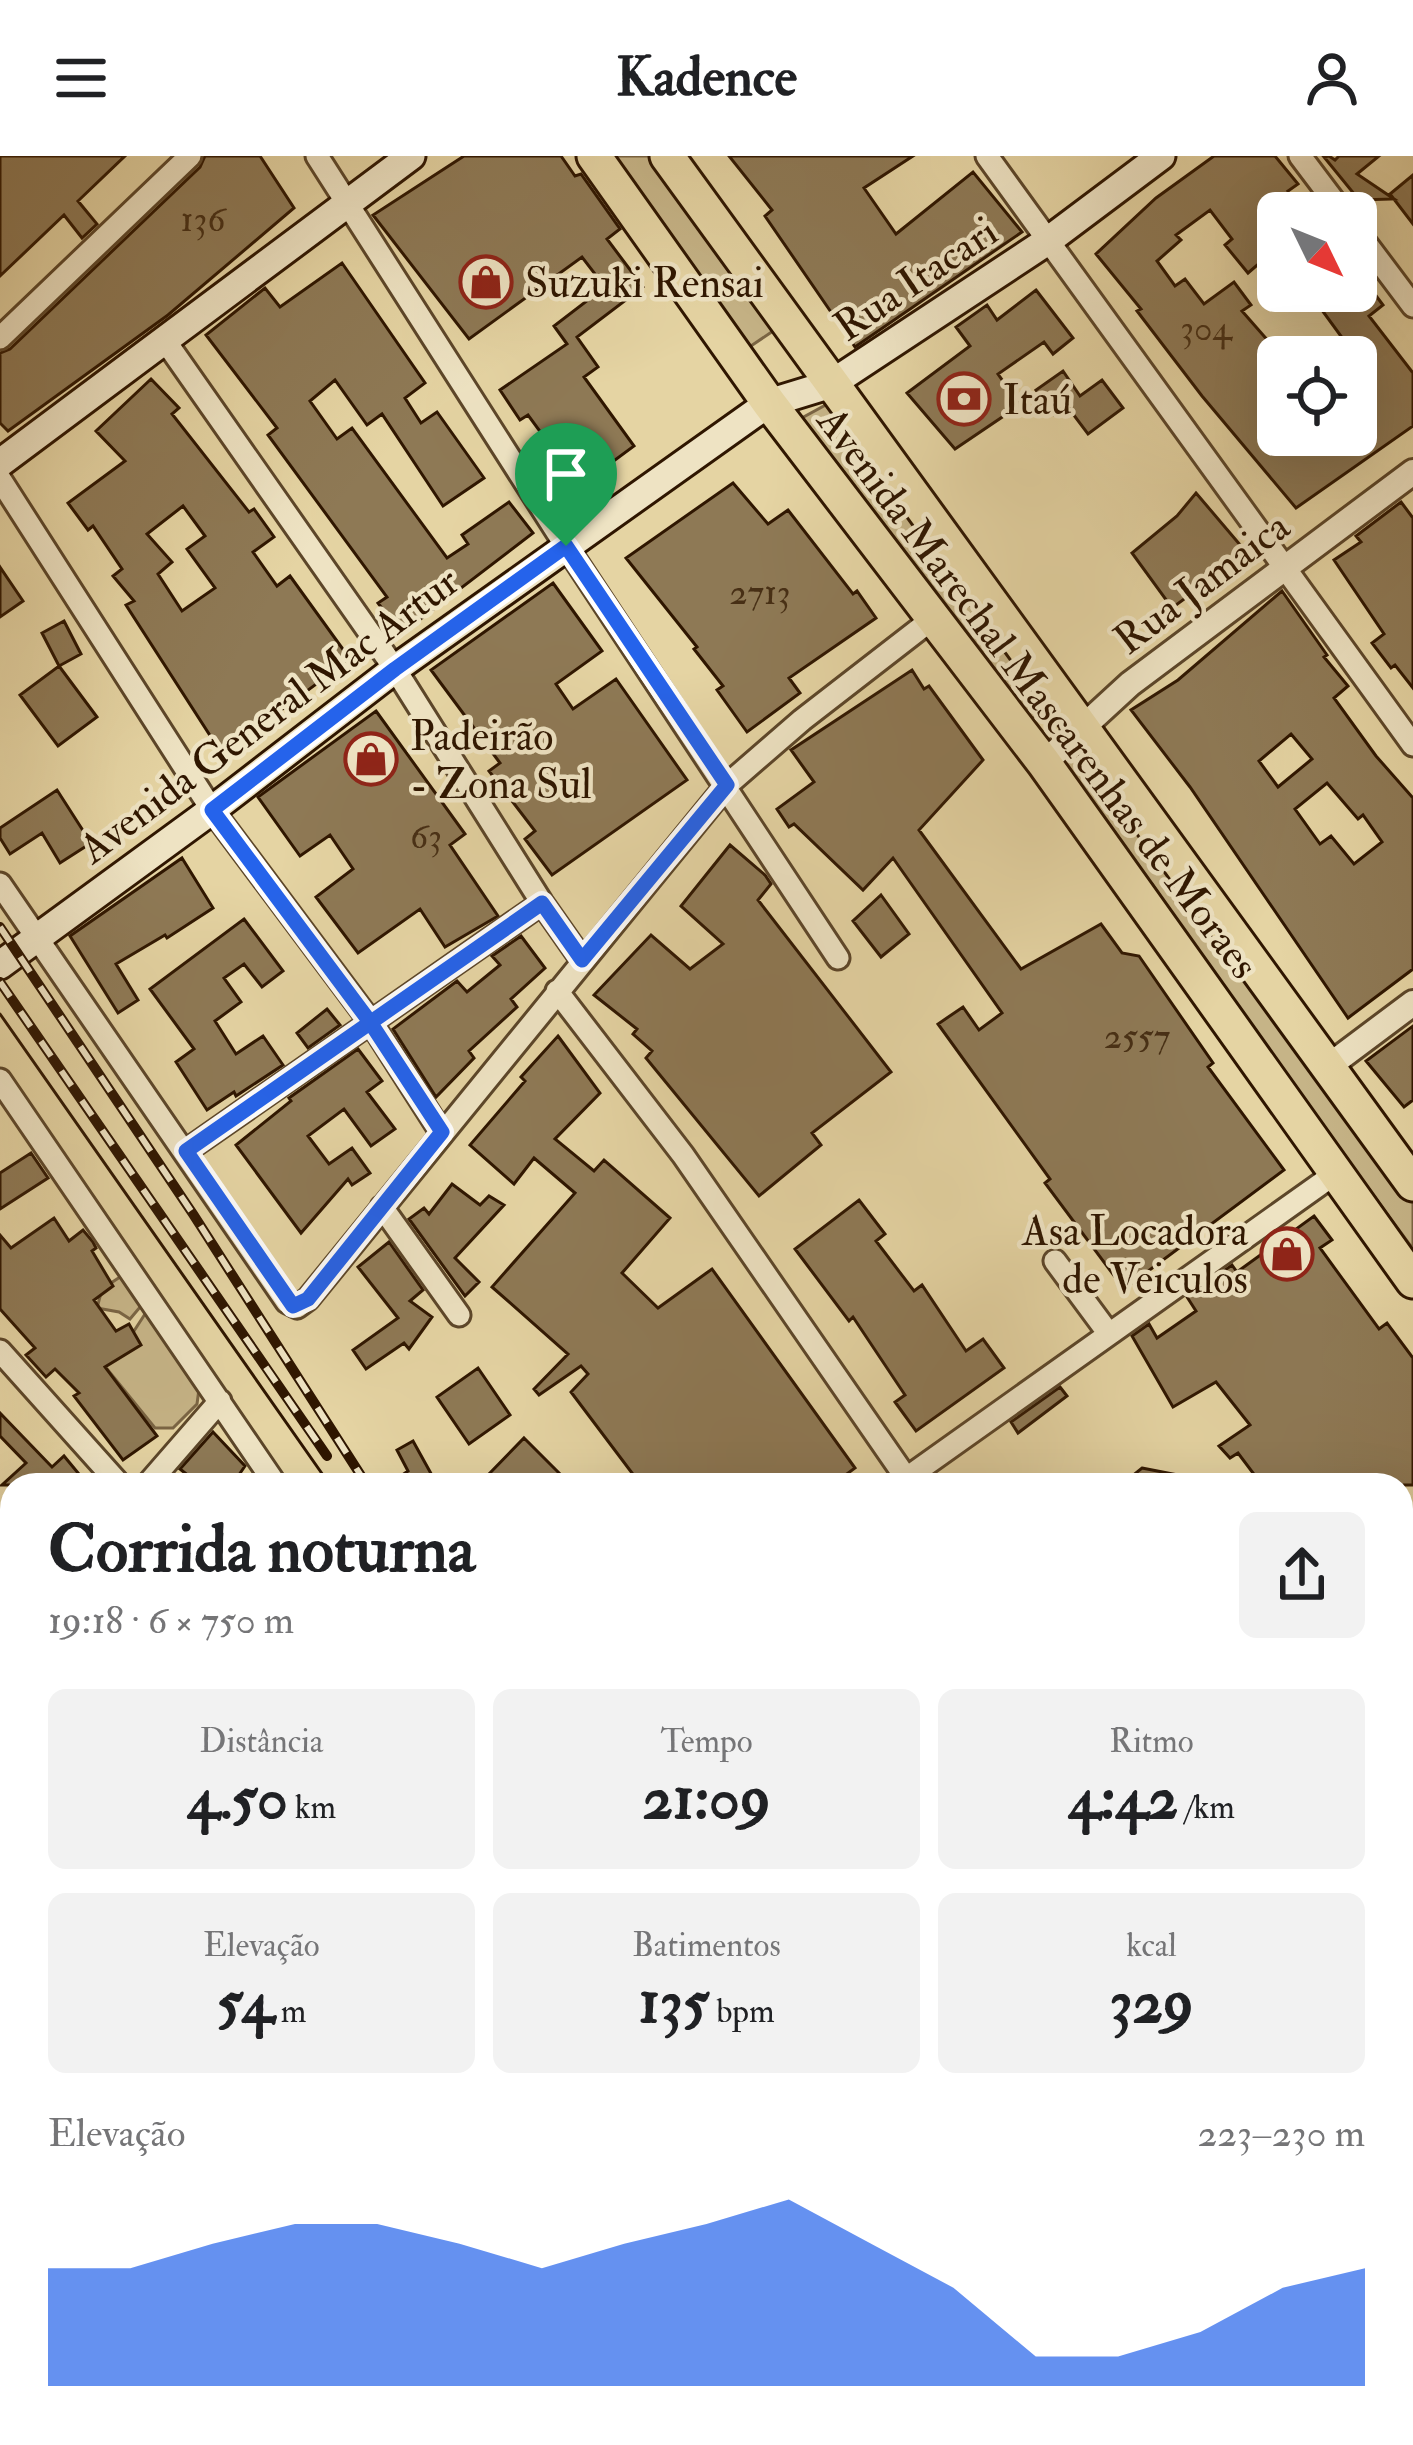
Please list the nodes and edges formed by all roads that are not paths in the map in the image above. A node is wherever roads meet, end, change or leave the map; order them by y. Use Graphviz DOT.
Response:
graph roads {
  1 [pos="190,156"];
  2 [pos="317,156"];
  3 [pos="411,156"];
  4 [pos="594,156"];
  5 [pos="667,156"];
  6 [pos="987,156"];
  7 [pos="1161,156"];
  8 [pos="1300,156"];
  9 [pos="1327,192"];
  10 [pos="348,201"];
  11 [pos="1049,240"];
  12 [pos="1377,258"];
  13 [pos="1413,306"];
  14 [pos="0,338"];
  15 [pos="166,342"];
  16 [pos="831,385"];
  17 [pos="769,403"];
  18 [pos="0,463"];
  19 [pos="1413,472"];
  20 [pos="0,479"];
  21 [pos="566,546"];
  22 [pos="1287,567"];
  23 [pos="931,620"];
  24 [pos="395,669"];
  25 [pos="1083,727"];
  26 [pos="1413,745"];
  27 [pos="1043,764"];
  28 [pos="727,785"];
  29 [pos="212,810"];
  30 [pos="0,884"];
  31 [pos="542,903"];
  32 [pos="34,940"];
  33 [pos="838,958"];
  34 [pos="582,960"];
  35 [pos="0,965"];
  36 [pos="556,992"];
  37 [pos="1413,1003"];
  38 [pos="370,1022"];
  39 [pos="1329,1066"];
  40 [pos="0,1080"];
  41 [pos="442,1132"];
  42 [pos="186,1151"];
  43 [pos="1336,1173"];
  44 [pos="1413,1184"];
  45 [pos="382,1207"];
  46 [pos="1055,1261"];
  47 [pos="1413,1281"];
  48 [pos="459,1315"];
  49 [pos="1109,1334"];
  50 [pos="0,1351"];
  51 [pos="220,1401"];
  52 [pos="109,1473"];
  53 [pos="157,1473"];
  54 [pos="268,1473"];
  55 [pos="897,1473"];
  56 [pos="918,1473"];
  1 -- 14 [label="street"];
  2 -- 10 [label="street"];
  3 -- 10 [label="main road"];
  4 -- 17 [label="highway, Avenida Marechal Mascarenhas de Moraes"];
  5 -- 16 [label="highway, Avenida Marechal Mascarenhas de Moraes"];
  6 -- 11 [label="street"];
  7 -- 11 [label="main road, Rua Itacari"];
  8 -- 9 [label="street"];
  10 -- 15 [label="main road"];
  10 -- 21 [label="street"];
  11 -- 16 [label="main road, Rua Itacari"];
  11 -- 22 [label="street"];
  12 -- 13 [label="street"];
  15 -- 18 [label="main road"];
  15 -- 24 [label="street"];
  16 -- 17 [label="main road, Avenida General Mac Artur"];
  16 -- 25 [label="highway, Avenida Marechal Mascarenhas de Moraes"];
  17 -- 21 [label="main road, Avenida General Mac Artur"];
  17 -- 23 [label="highway, Avenida Marechal Mascarenhas de Moraes"];
  19 -- 22 [label="street, Rua Jamaica"];
  20 -- 29 [label="street"];
  21 -- 24 [label="main road, Avenida General Mac Artur"];
  21 -- 28 [label="street"];
  22 -- 25 [label="street, Rua Jamaica"];
  22 -- 26 [label="street"];
  23 -- 27 [label="highway, Avenida Marechal Mascarenhas de Moraes"];
  23 -- 28 [label="street"];
  24 -- 29 [label="main road, Avenida General Mac Artur"];
  24 -- 31 [label="street"];
  25 -- 27 [label="street, Rua Jamaica"];
  25 -- 39 [label="highway, Avenida Marechal Mascarenhas de Moraes"];
  27 -- 43 [label="highway, Avenida Marechal Mascarenhas de Moraes"];
  28 -- 33 [label="street"];
  28 -- 34 [label="street"];
  29 -- 32 [label="main road, Avenida General Mac Artur"];
  29 -- 38 [label="street"];
  30 -- 32 [label="street"];
  31 -- 34 [label="street"];
  31 -- 38 [label="street"];
  32 -- 35 [label="main road, Avenida General Mac Artur"];
  32 -- 42 [label="street"];
  34 -- 36 [label="street"];
  36 -- 41 [label="street"];
  36 -- 55 [label="street"];
  37 -- 39 [label="street"];
  38 -- 41 [label="street"];
  38 -- 42 [label="street"];
  39 -- 44 [label="highway, Avenida Marechal Mascarenhas de Moraes"];
  40 -- 51 [label="street"];
  41 -- 45 [label="street"];
  42 -- 45 [label="street"];
  43 -- 47 [label="highway, Avenida Marechal Mascarenhas de Moraes"];
  43 -- 49 [label="street"];
  45 -- 48 [label="street"];
  46 -- 49 [label="street"];
  49 -- 56 [label="street"];
  50 -- 52 [label="street"];
  51 -- 53 [label="street"];
  51 -- 54 [label="street"];
}
